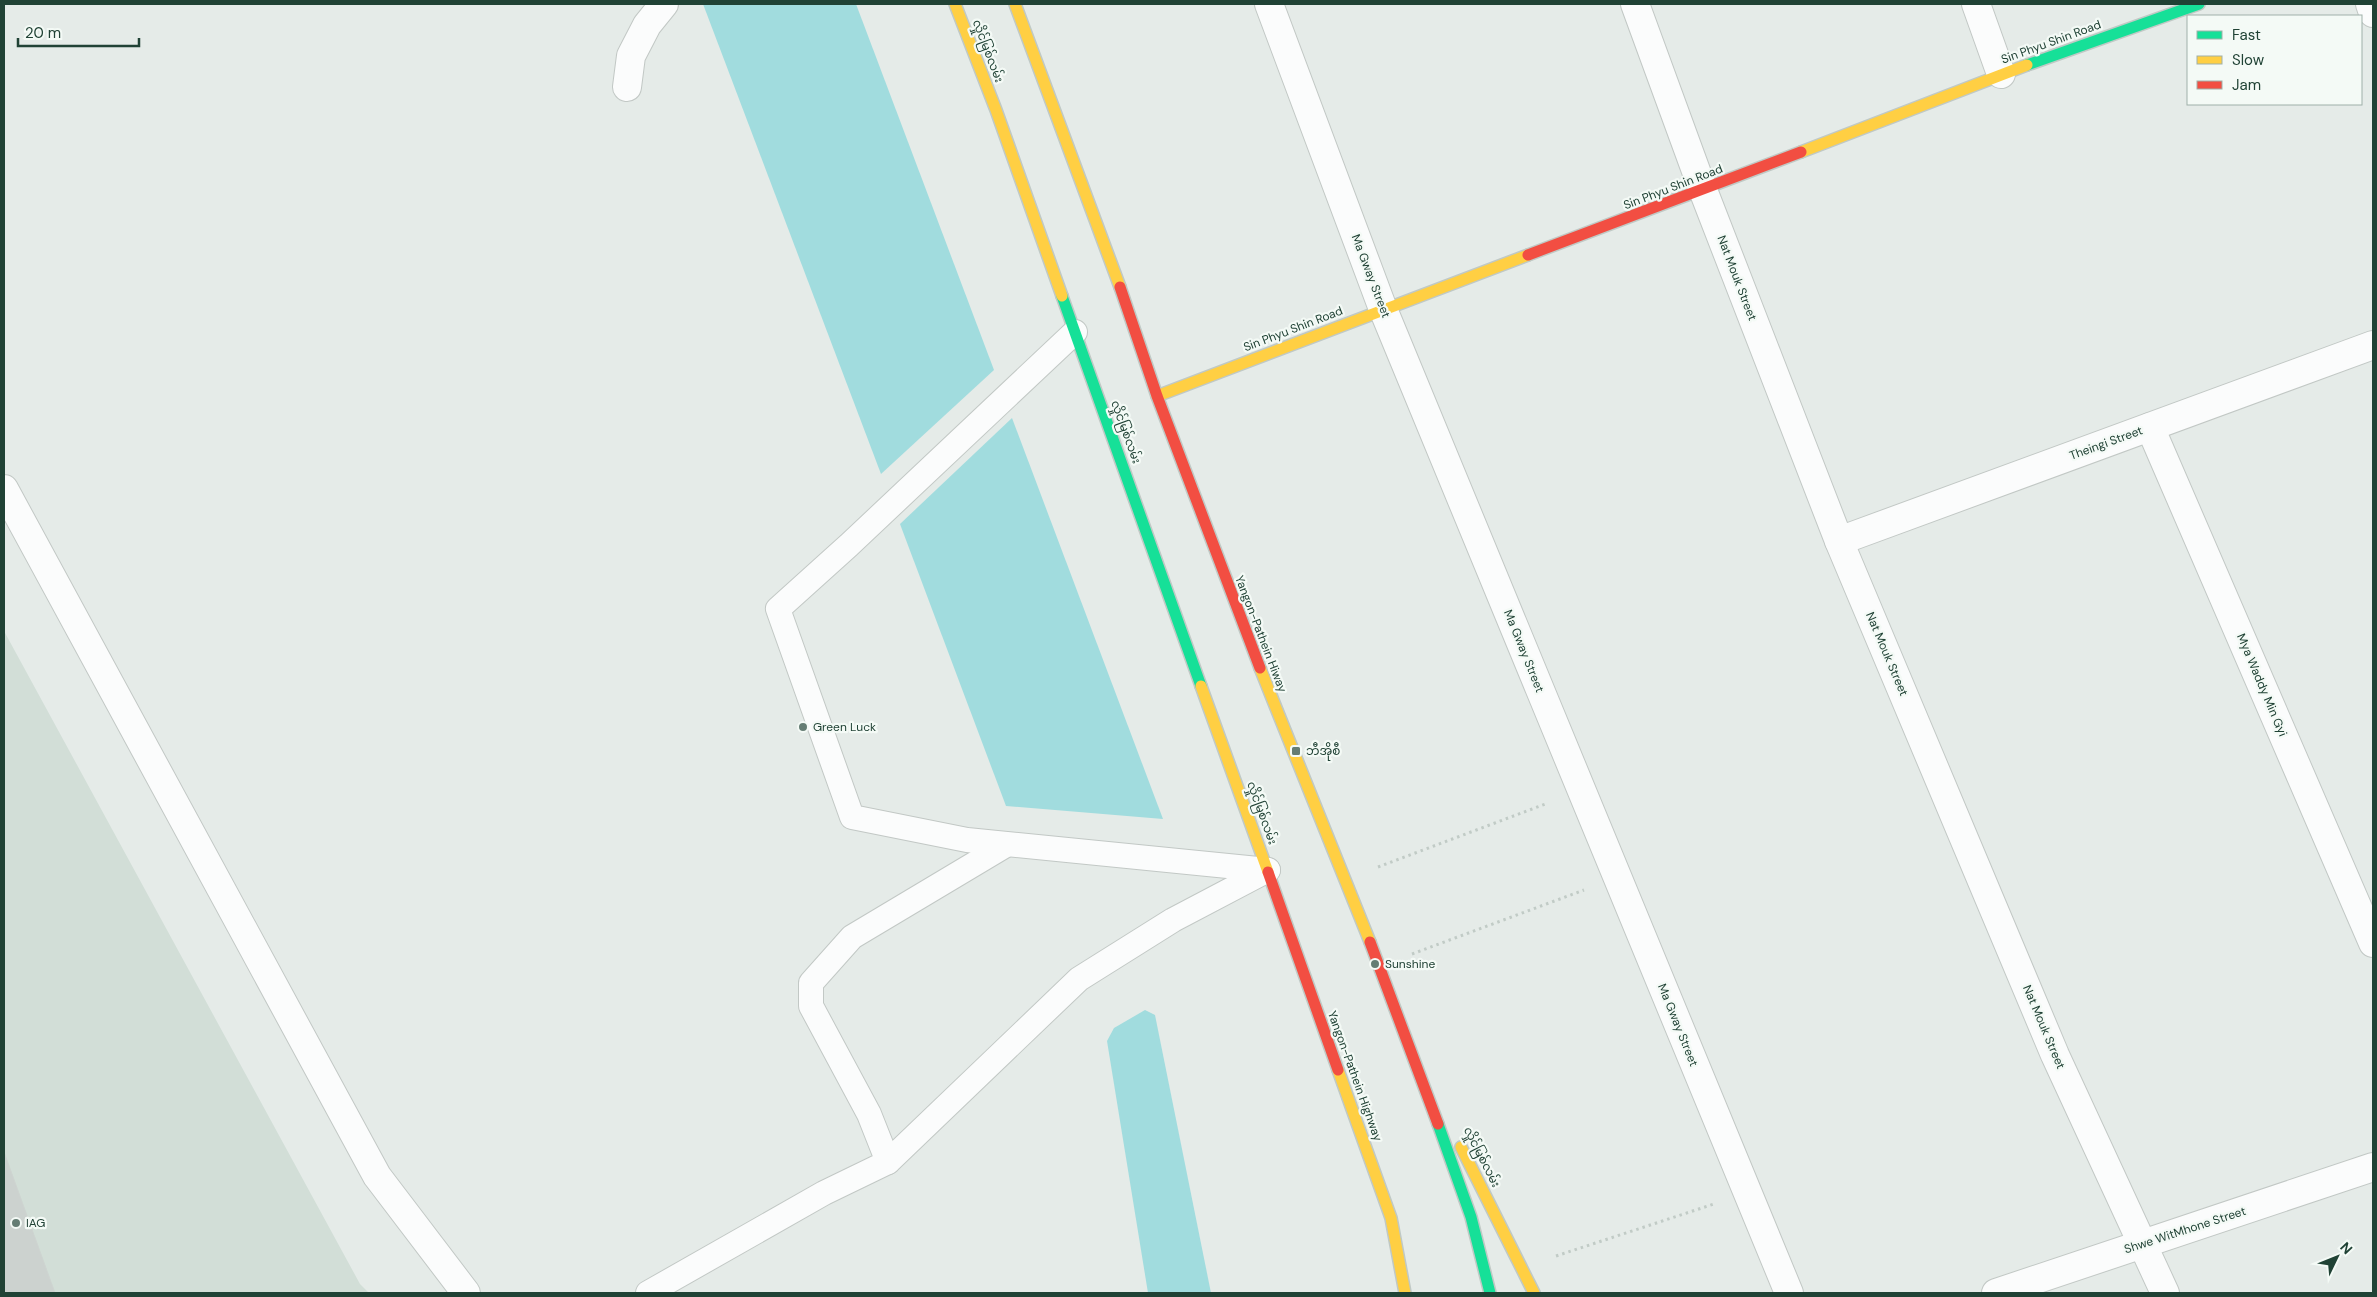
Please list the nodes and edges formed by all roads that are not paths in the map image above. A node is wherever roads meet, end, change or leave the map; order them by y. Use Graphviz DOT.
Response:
graph roads {
  1 [pos="664,4"];
  2 [pos="955,4"];
  3 [pos="1015,4"];
  4 [pos="1269,4"];
  5 [pos="1635,4"];
  6 [pos="1976,4"];
  7 [pos="2199,4"];
  8 [pos="2370,4"];
  9 [pos="2373,13"];
  10 [pos="2001,74"];
  11 [pos="627,87"];
  12 [pos="1704,190"];
  13 [pos="1383,309"];
  14 [pos="1075,332"];
  15 [pos="2373,345"];
  16 [pos="1157,396"];
  17 [pos="2150,427"];
  18 [pos="4,489"];
  19 [pos="1839,541"];
  20 [pos="1006,845"];
  21 [pos="1268,870"];
  22 [pos="2373,943"];
  23 [pos="1405,1034"];
  24 [pos="888,1162"];
  25 [pos="2373,1167"];
  26 [pos="2142,1244"];
  27 [pos="466,1293"];
  28 [pos="648,1293"];
  29 [pos="1405,1293"];
  30 [pos="1490,1293"];
  31 [pos="1534,1293"];
  32 [pos="1789,1293"];
  33 [pos="1996,1293"];
  34 [pos="2165,1293"];
  1 -- 11 [label="street"];
  2 -- 14 [label="main road, လှိုင်မြစ်လမ်း"];
  3 -- 16 [label="main road"];
  4 -- 13 [label="street, Ma Gway Street"];
  5 -- 12 [label="street, Nat Mouk Street"];
  6 -- 10 [label="street"];
  7 -- 10 [label="main road, Sin Phyu Shin Road"];
  8 -- 9 [label="street"];
  10 -- 12 [label="main road, Sin Phyu Shin Road"];
  12 -- 13 [label="main road, Sin Phyu Shin Road"];
  12 -- 19 [label="street, Nat Mouk Street"];
  13 -- 16 [label="main road, Sin Phyu Shin Road"];
  13 -- 32 [label="street, Ma Gway Street"];
  14 -- 20 [label="lane"];
  14 -- 21 [label="main road, လှိုင်မြစ်လမ်း"];
  15 -- 17 [label="street, Theingi Street"];
  16 -- 23 [label="main road, Yangon-Pathein Hiway"];
  17 -- 19 [label="street, Theingi Street"];
  17 -- 22 [label="street, Mya Waddy Min Gyi"];
  18 -- 27 [label="street"];
  19 -- 26 [label="street, Nat Mouk Street"];
  20 -- 21 [label="lane"];
  20 -- 24 [label="lane"];
  21 -- 24 [label="lane"];
  21 -- 29 [label="main road, Yangon-Pathein Highway"];
  23 -- 30 [label="main road"];
  23 -- 31 [label="main road, လှိုင်မြစ်လမ်း"];
  24 -- 28 [label="lane"];
  25 -- 26 [label="street, Shwe WitMhone Street"];
  26 -- 33 [label="street, Shwe WitMhone Street"];
  26 -- 34 [label="street, Nat Mouk Street"];
}
